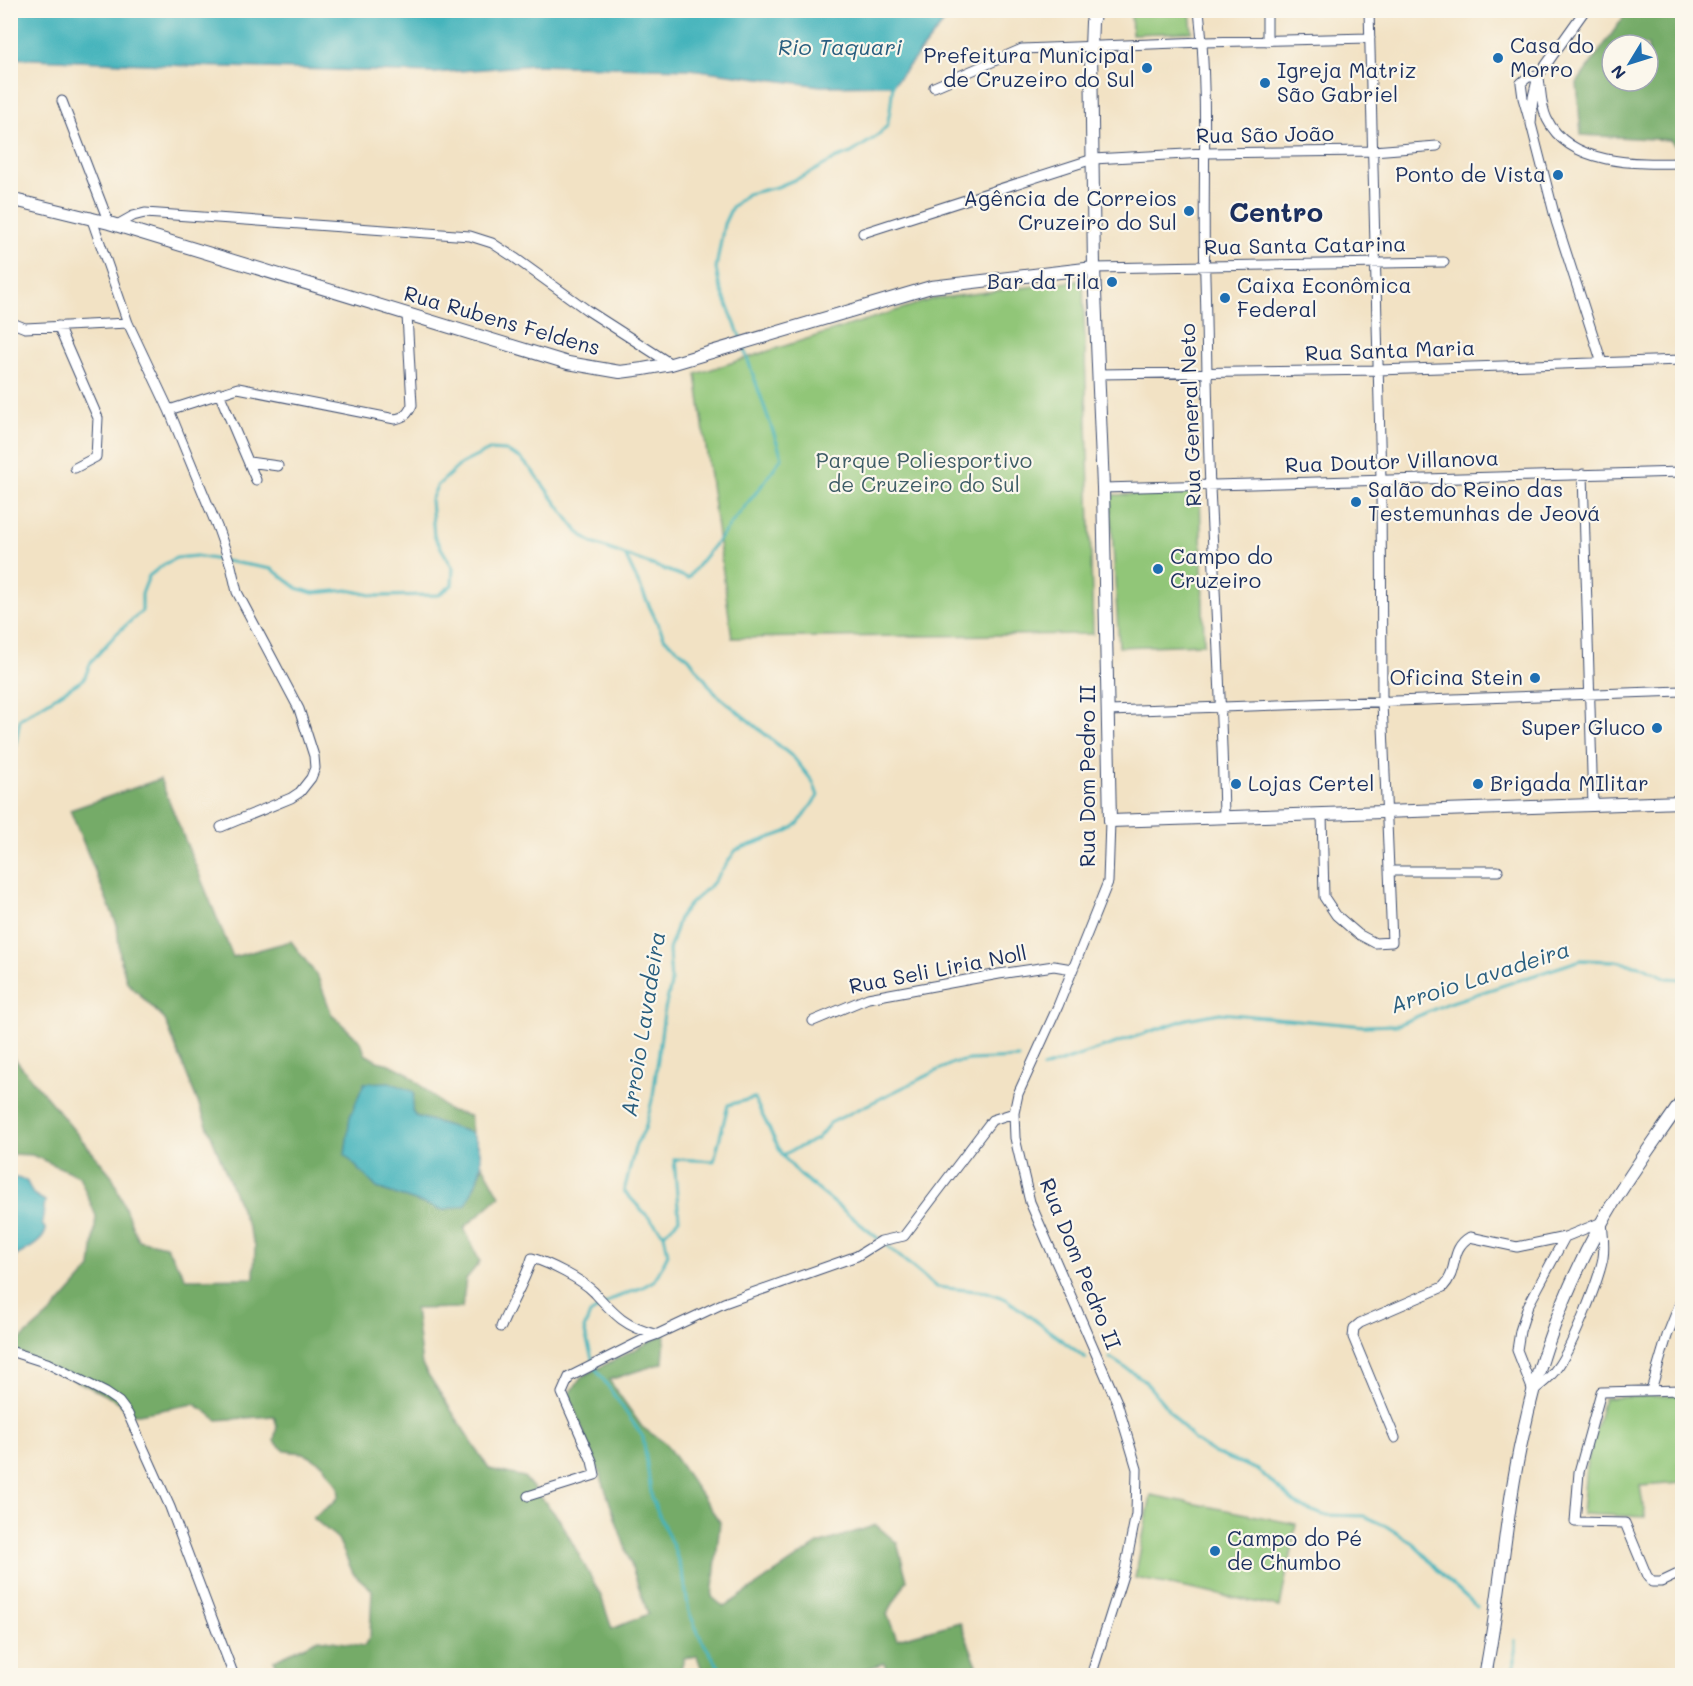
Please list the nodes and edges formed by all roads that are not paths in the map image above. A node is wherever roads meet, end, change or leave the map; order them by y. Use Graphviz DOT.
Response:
graph roads {
  1 [pos="1096,10"];
  2 [pos="1199,10"];
  3 [pos="1267,10"];
  4 [pos="1369,10"];
  5 [pos="1585,10"];
  6 [pos="1370,38"];
  7 [pos="1267,41"];
  8 [pos="1203,42"];
  9 [pos="1091,48"];
  10 [pos="1538,76"];
  11 [pos="934,87"];
  12 [pos="62,101"];
  13 [pos="1437,146"];
  14 [pos="1373,152"];
  15 [pos="1205,153"];
  16 [pos="1093,159"];
  17 [pos="1683,164"];
  18 [pos="10,199"];
  19 [pos="91,218"];
  20 [pos="113,224"];
  21 [pos="863,233"];
  22 [pos="1444,262"];
  23 [pos="1377,264"];
  24 [pos="1204,265"];
  25 [pos="1094,268"];
  26 [pos="407,315"];
  27 [pos="10,322"];
  28 [pos="128,323"];
  29 [pos="58,326"];
  30 [pos="1683,360"];
  31 [pos="1602,363"];
  32 [pos="671,364"];
  33 [pos="1378,370"];
  34 [pos="1099,374"];
  35 [pos="1208,374"];
  36 [pos="219,393"];
  37 [pos="169,410"];
  38 [pos="249,462"];
  39 [pos="278,466"];
  40 [pos="75,468"];
  41 [pos="1683,472"];
  42 [pos="1583,474"];
  43 [pos="256,480"];
  44 [pos="1381,480"];
  45 [pos="1210,485"];
  46 [pos="1103,488"];
  47 [pos="1683,691"];
  48 [pos="1591,695"];
  49 [pos="1382,702"];
  50 [pos="1222,708"];
  51 [pos="1109,711"];
  52 [pos="1683,802"];
  53 [pos="1593,806"];
  54 [pos="1388,811"];
  55 [pos="1322,814"];
  56 [pos="1224,818"];
  57 [pos="1110,821"];
  58 [pos="221,827"];
  59 [pos="1390,871"];
  60 [pos="1497,871"];
  61 [pos="1072,969"];
  62 [pos="813,1021"];
  63 [pos="1683,1101"];
  64 [pos="1014,1113"];
  65 [pos="1602,1222"];
  66 [pos="1565,1237"];
  67 [pos="1683,1298"];
  68 [pos="501,1327"];
  69 [pos="658,1334"];
  70 [pos="10,1351"];
  71 [pos="1683,1389"];
  72 [pos="1651,1390"];
  73 [pos="1533,1391"];
  74 [pos="1395,1438"];
  75 [pos="528,1496"];
  76 [pos="1683,1572"];
  77 [pos="234,1676"];
  78 [pos="1091,1676"];
  79 [pos="1485,1676"];
  1 -- 9 [label="main road, Rua Dom Pedro II"];
  2 -- 8 [label="street, Rua General Neto"];
  3 -- 7 [label="street"];
  4 -- 6 [label="street"];
  5 -- 10 [label="street"];
  6 -- 7 [label="street"];
  6 -- 14 [label="street"];
  7 -- 8 [label="street"];
  8 -- 9 [label="street"];
  8 -- 15 [label="street, Rua General Neto"];
  9 -- 11 [label="street"];
  9 -- 16 [label="main road, Rua Dom Pedro II"];
  10 -- 17 [label="street"];
  10 -- 31 [label="street"];
  12 -- 20 [label="street"];
  13 -- 14 [label="street, Rua São João"];
  14 -- 15 [label="street, Rua São João"];
  14 -- 23 [label="street"];
  15 -- 16 [label="street, Rua São João"];
  15 -- 24 [label="street, Rua General Neto"];
  16 -- 21 [label="street, Rua São João"];
  16 -- 25 [label="main road, Rua Dom Pedro II"];
  18 -- 19 [label="main road, Rua Rubens Feldens"];
  19 -- 20 [label="main road, Rua Rubens Feldens"];
  19 -- 28 [label="street"];
  20 -- 26 [label="main road, Rua Rubens Feldens"];
  20 -- 32 [label="street"];
  22 -- 23 [label="street, Rua Santa Catarina"];
  23 -- 24 [label="street, Rua Santa Catarina"];
  23 -- 33 [label="street"];
  24 -- 25 [label="street, Rua Santa Catarina"];
  24 -- 35 [label="street, Rua General Neto"];
  25 -- 32 [label="main road, Rua Rubens Feldens"];
  25 -- 34 [label="main road, Rua Dom Pedro II"];
  26 -- 32 [label="main road, Rua Rubens Feldens"];
  26 -- 36 [label="street"];
  27 -- 29 [label="street"];
  28 -- 29 [label="street"];
  28 -- 37 [label="street"];
  29 -- 40 [label="street"];
  30 -- 31 [label="street, Rua Santa Maria"];
  31 -- 33 [label="street, Rua Santa Maria"];
  33 -- 35 [label="street, Rua Santa Maria"];
  33 -- 44 [label="street"];
  34 -- 35 [label="street, Rua Santa Maria"];
  34 -- 46 [label="main road, Rua Dom Pedro II"];
  35 -- 45 [label="street, Rua General Neto"];
  36 -- 37 [label="street"];
  36 -- 38 [label="street"];
  37 -- 58 [label="street"];
  38 -- 39 [label="street"];
  38 -- 43 [label="street"];
  41 -- 42 [label="street, Rua Doutor Villanova"];
  42 -- 44 [label="street, Rua Doutor Villanova"];
  42 -- 48 [label="street"];
  44 -- 45 [label="street, Rua Doutor Villanova"];
  44 -- 49 [label="street"];
  45 -- 46 [label="street, Rua Doutor Villanova"];
  45 -- 50 [label="street, Rua General Neto"];
  46 -- 51 [label="main road, Rua Dom Pedro II"];
  47 -- 48 [label="street"];
  48 -- 49 [label="street"];
  48 -- 53 [label="street"];
  49 -- 50 [label="street"];
  49 -- 54 [label="street"];
  50 -- 51 [label="street"];
  50 -- 56 [label="street, Rua General Neto"];
  51 -- 57 [label="main road, Rua Dom Pedro II"];
  52 -- 53 [label="main road"];
  53 -- 54 [label="main road"];
  54 -- 55 [label="main road"];
  54 -- 59 [label="street"];
  55 -- 56 [label="main road"];
  55 -- 59 [label="street"];
  56 -- 57 [label="main road"];
  57 -- 61 [label="street, Rua Dom Pedro II"];
  59 -- 60 [label="street"];
  61 -- 62 [label="street, Rua Seli Liria Noll"];
  61 -- 64 [label="street, Rua Dom Pedro II"];
  63 -- 65 [label="main road"];
  64 -- 69 [label="street"];
  64 -- 78 [label="street, Rua Dom Pedro II"];
  65 -- 66 [label="street"];
  65 -- 73 [label="main road"];
  65 -- 73 [label="street"];
  66 -- 73 [label="street"];
  66 -- 74 [label="street"];
  67 -- 72 [label="street"];
  68 -- 69 [label="street"];
  69 -- 75 [label="street"];
  70 -- 77 [label="street"];
  71 -- 72 [label="street"];
  72 -- 76 [label="street"];
  73 -- 79 [label="main road"];
}
